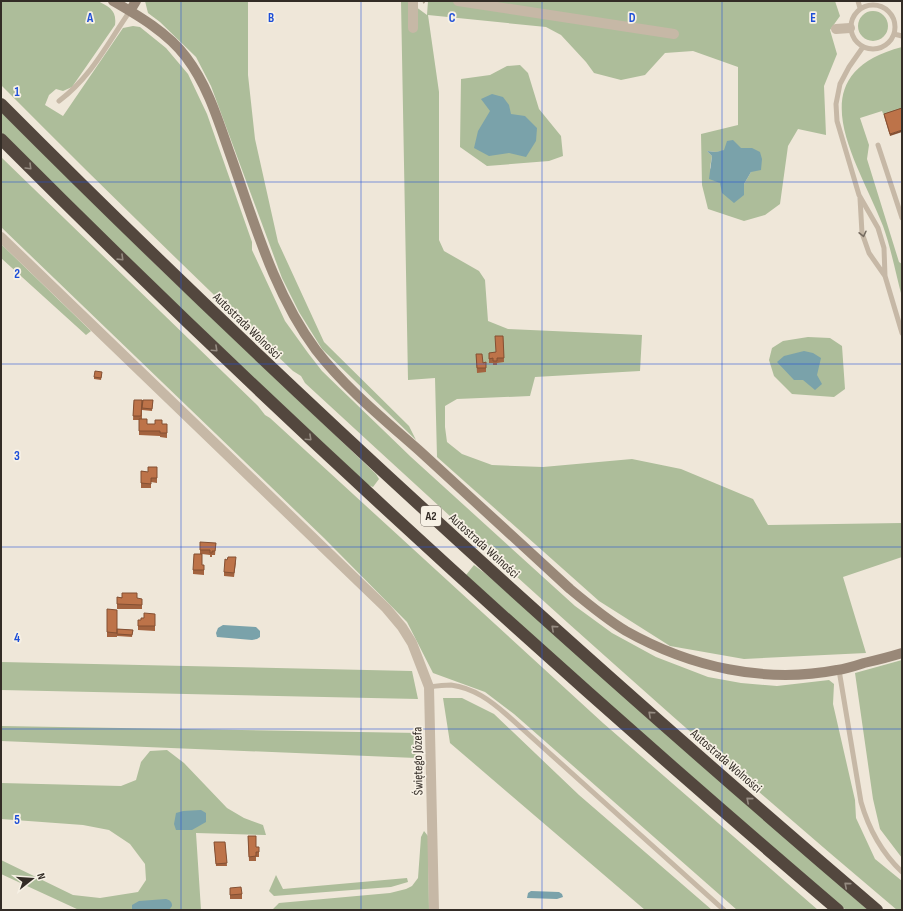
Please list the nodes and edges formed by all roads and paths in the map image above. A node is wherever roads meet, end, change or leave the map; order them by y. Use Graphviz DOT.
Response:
graph roads {
  1 [pos="113,1"];
  2 [pos="136,1"];
  3 [pos="413,1"];
  4 [pos="458,1"];
  5 [pos="858,1"];
  6 [pos="879,3"];
  7 [pos="860,8"];
  8 [pos="130,11"];
  9 [pos="413,28"];
  10 [pos="850,28"];
  11 [pos="836,29"];
  12 [pos="674,34"];
  13 [pos="894,34"];
  14 [pos="902,36"];
  15 [pos="863,47"];
  16 [pos="59,102"];
  17 [pos="1,104"];
  18 [pos="1,139"];
  19 [pos="878,145"];
  20 [pos="859,195"];
  21 [pos="902,218"];
  22 [pos="1,237"];
  23 [pos="885,276"];
  24 [pos="902,333"];
  25 [pos="902,653"];
  26 [pos="839,670"];
  27 [pos="429,686"];
  28 [pos="902,872"];
  29 [pos="434,910"];
  30 [pos="724,910"];
  31 [pos="838,910"];
  32 [pos="877,910"];
  1 -- 8 [label="street"];
  2 -- 8 [label="street"];
  3 -- 9 [label="street"];
  4 -- 12 [label="street"];
  5 -- 7 [label="lane"];
  6 -- 7 [label="lane"];
  6 -- 13 [label="lane"];
  7 -- 10 [label="lane"];
  8 -- 16 [label="lane"];
  8 -- 26 [label="street"];
  10 -- 11 [label="street"];
  10 -- 15 [label="lane"];
  13 -- 14 [label="lane"];
  13 -- 15 [label="lane"];
  15 -- 20 [label="lane"];
  32 -- 17 [label="highway, Autostrada Wolności / A2, one-way"];
  18 -- 31 [label="highway, A2, one-way"];
  19 -- 21 [label="lane"];
  20 -- 23 [label="lane"];
  20 -- 23 [label="lane, one-way"];
  22 -- 27 [label="street, Świętego Józefa"];
  23 -- 24 [label="lane"];
  25 -- 26 [label="street"];
  26 -- 28 [label="lane"];
  27 -- 29 [label="street, Świętego Józefa"];
  27 -- 30 [label="lane"];
}
